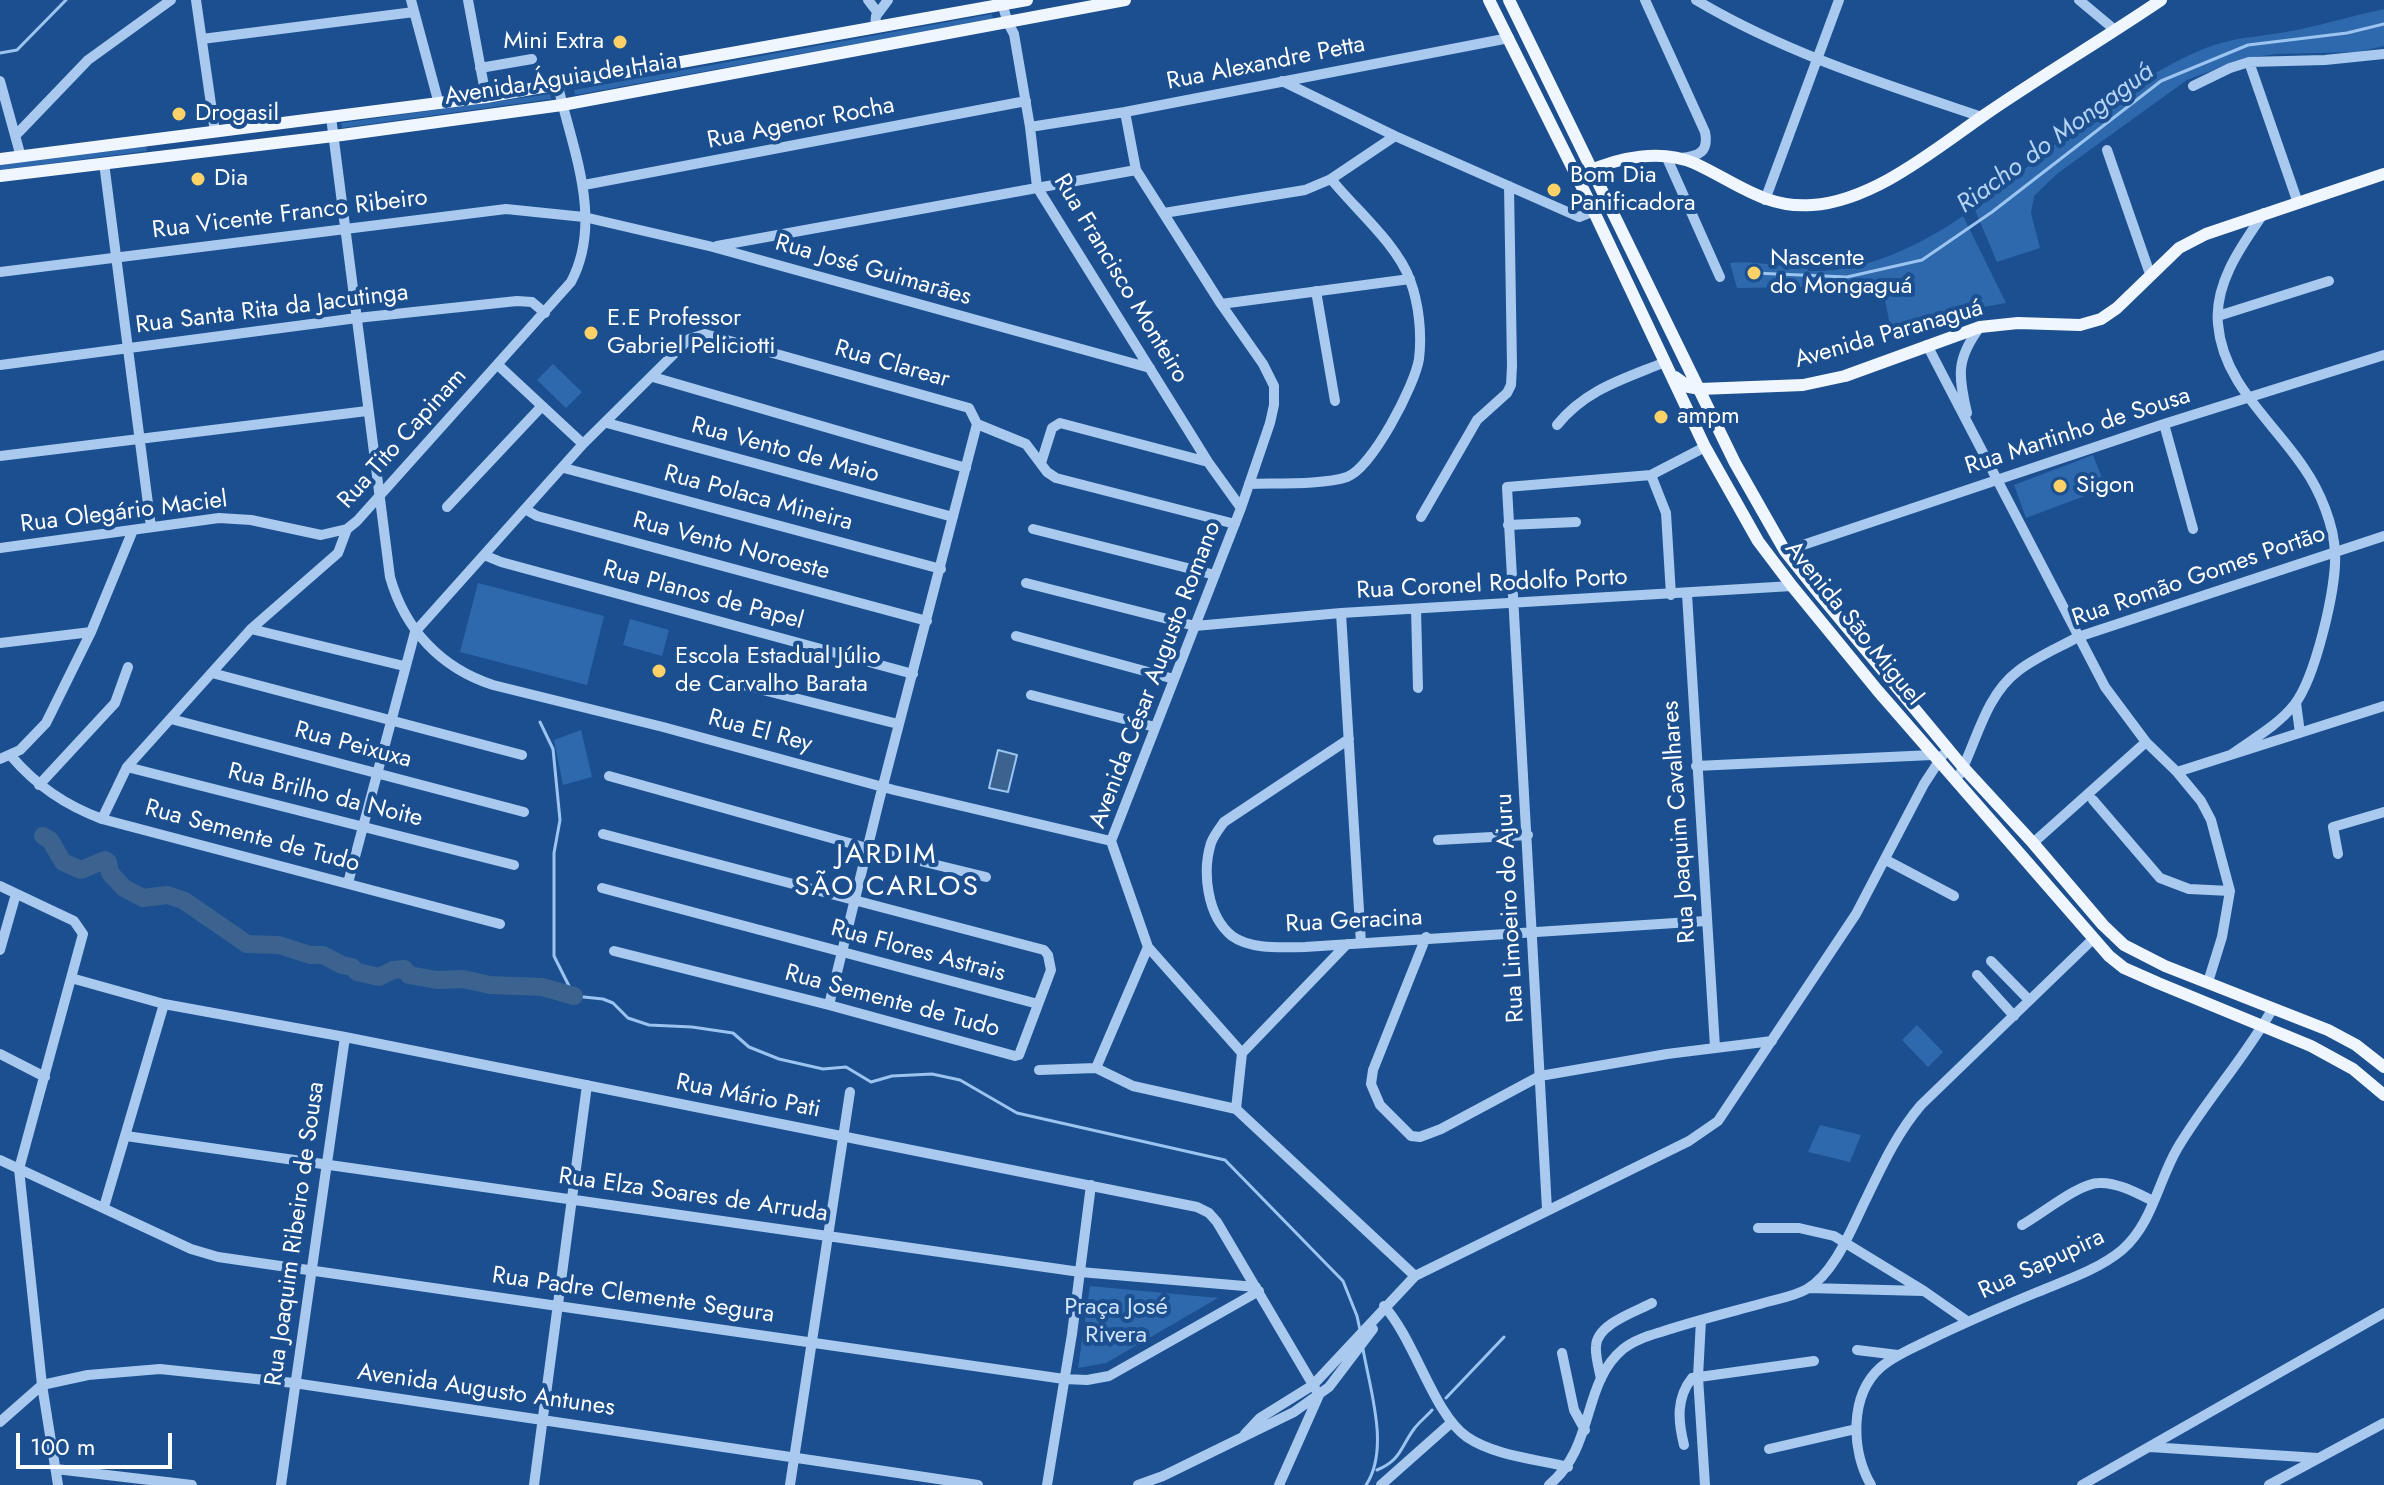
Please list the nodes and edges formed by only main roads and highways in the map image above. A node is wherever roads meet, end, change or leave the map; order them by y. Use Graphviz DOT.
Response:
graph roads {
  1 [pos="1027,0"];
  2 [pos="1125,0"];
  3 [pos="1489,0"];
  4 [pos="1509,0"];
  5 [pos="2161,0"];
  6 [pos="1001,2"];
  7 [pos="216,141"];
  8 [pos="0,159"];
  9 [pos="1592,170"];
  10 [pos="2384,174"];
  11 [pos="0,176"];
  12 [pos="1577,177"];
  13 [pos="1667,368"];
  14 [pos="1700,389"];
  15 [pos="2384,1067"];
  16 [pos="2384,1095"];
  1 -- 6 [label="main road, Avenida Águia de Haia"];
  2 -- 7 [label="main road, Avenida Águia de Haia"];
  3 -- 12 [label="main road, Avenida São Miguel"];
  4 -- 9 [label="main road, Avenida São Miguel"];
  5 -- 9 [label="main road"];
  6 -- 7 [label="main road, Avenida Águia de Haia"];
  7 -- 8 [label="main road, Avenida Águia de Haia"];
  7 -- 11 [label="main road, Avenida Águia de Haia"];
  9 -- 12 [label="main road"];
  9 -- 14 [label="main road, Avenida São Miguel"];
  10 -- 14 [label="main road, Avenida Paranaguá"];
  12 -- 13 [label="main road, Avenida São Miguel"];
  13 -- 14 [label="main road"];
  13 -- 16 [label="main road, Avenida São Miguel"];
  14 -- 15 [label="main road, Avenida São Miguel"];
}
